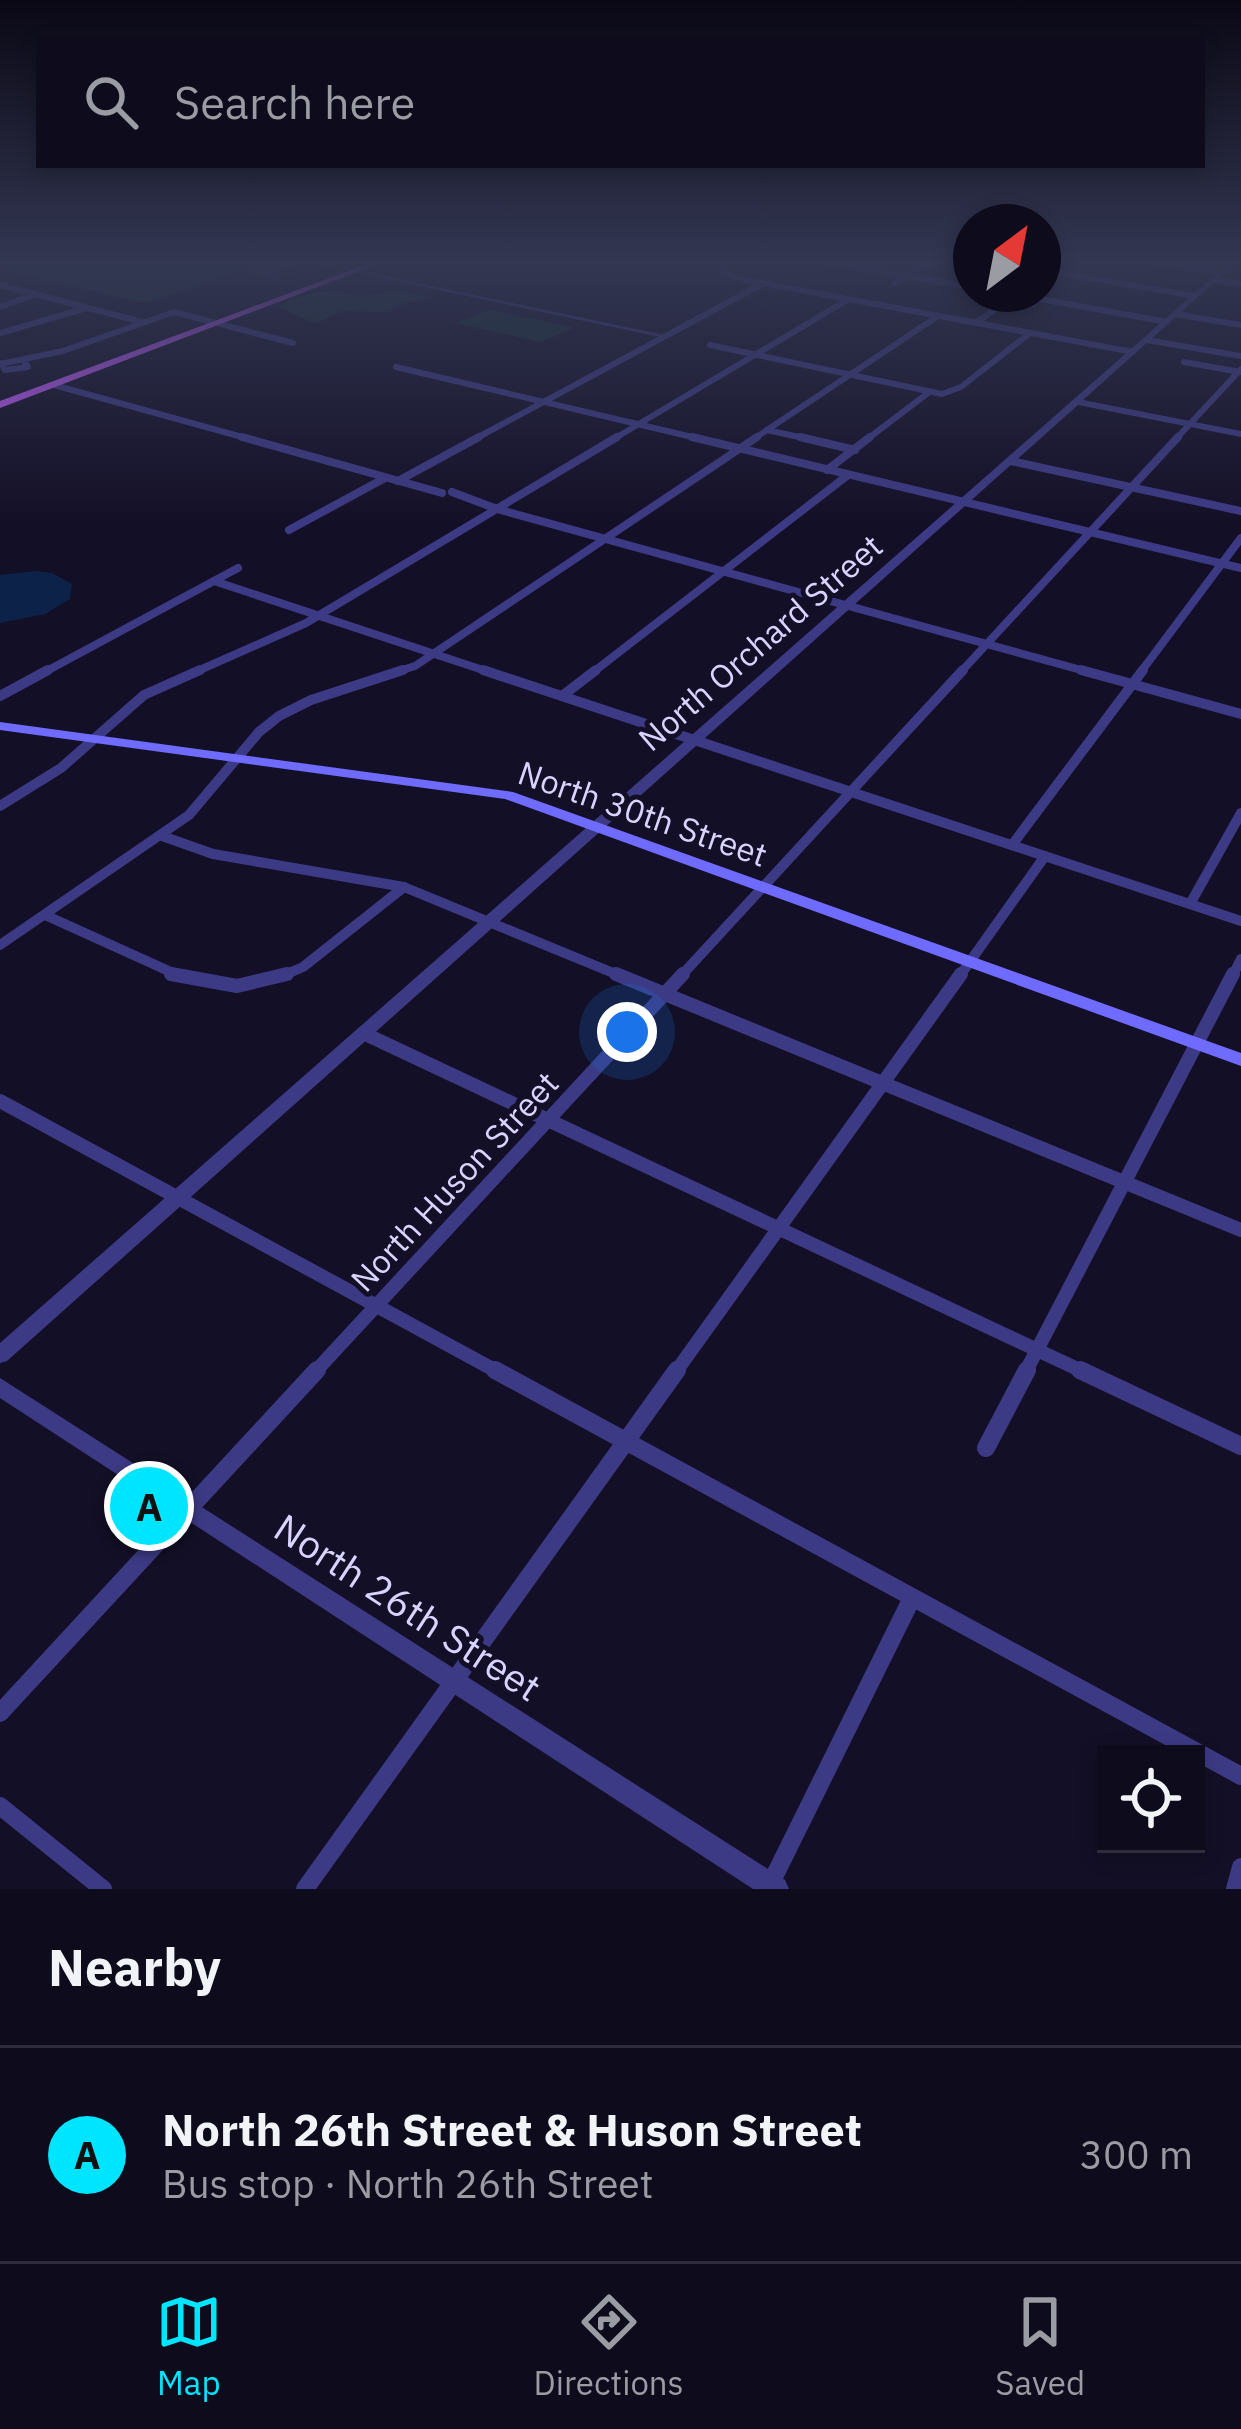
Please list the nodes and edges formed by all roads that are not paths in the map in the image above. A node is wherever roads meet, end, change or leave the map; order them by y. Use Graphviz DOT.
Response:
graph roads {
  1 [pos="68,349"];
  2 [pos="147,349"];
  3 [pos="641,349"];
  4 [pos="729,349"];
  5 [pos="766,349"];
  6 [pos="889,349"];
  7 [pos="1009,349"];
  8 [pos="1118,349"];
  9 [pos="1136,349"];
  10 [pos="1177,349"];
  11 [pos="1133,352"];
  12 [pos="756,355"];
  13 [pos="1184,362"];
  14 [pos="0,363"];
  15 [pos="396,367"];
  16 [pos="1240,368"];
  17 [pos="851,375"];
  18 [pos="54,385"];
  19 [pos="928,393"];
  20 [pos="543,402"];
  21 [pos="1078,402"];
  22 [pos="0,405"];
  23 [pos="1190,424"];
  24 [pos="638,425"];
  25 [pos="767,430"];
  26 [pos="1241,434"];
  27 [pos="737,449"];
  28 [pos="855,450"];
  29 [pos="1011,461"];
  30 [pos="827,470"];
  31 [pos="848,475"];
  32 [pos="386,478"];
  33 [pos="398,481"];
  34 [pos="1130,487"];
  35 [pos="962,503"];
  36 [pos="497,509"];
  37 [pos="1241,511"];
  38 [pos="289,530"];
  39 [pos="1086,532"];
  40 [pos="1241,538"];
  41 [pos="607,539"];
  42 [pos="1222,564"];
  43 [pos="238,568"];
  44 [pos="1241,568"];
  45 [pos="723,572"];
  46 [pos="214,581"];
  47 [pos="847,605"];
  48 [pos="318,616"];
  49 [pos="984,644"];
  50 [pos="434,654"];
  51 [pos="1133,684"];
  52 [pos="0,696"];
  53 [pos="562,696"];
  54 [pos="1241,714"];
  55 [pos="0,726"];
  56 [pos="694,740"];
  57 [pos="90,741"];
  58 [pos="237,760"];
  59 [pos="849,791"];
  60 [pos="0,806"];
  61 [pos="1241,813"];
  62 [pos="598,825"];
  63 [pos="162,836"];
  64 [pos="1012,845"];
  65 [pos="1045,856"];
  66 [pos="762,886"];
  67 [pos="404,887"];
  68 [pos="1190,904"];
  69 [pos="45,915"];
  70 [pos="491,921"];
  71 [pos="1241,921"];
  72 [pos="0,945"];
  73 [pos="1241,959"];
  74 [pos="968,962"];
  75 [pos="663,994"];
  76 [pos="363,1033"];
  77 [pos="1198,1045"];
  78 [pos="1241,1060"];
  79 [pos="880,1082"];
  80 [pos="0,1101"];
  81 [pos="546,1121"];
  82 [pos="1126,1183"];
  83 [pos="177,1198"];
  84 [pos="775,1229"];
  85 [pos="1241,1230"];
  86 [pos="375,1307"];
  87 [pos="1037,1352"];
  88 [pos="0,1354"];
  89 [pos="0,1387"];
  90 [pos="623,1442"];
  91 [pos="1241,1446"];
  92 [pos="986,1448"];
  93 [pos="189,1508"];
  94 [pos="912,1598"];
  95 [pos="454,1680"];
  96 [pos="0,1713"];
  97 [pos="1241,1776"];
  98 [pos="0,1806"];
  99 [pos="1241,1867"];
  100 [pos="771,1888"];
  101 [pos="103,1889"];
  102 [pos="305,1889"];
  103 [pos="1235,1889"];
  1 -- 14 [label="street"];
  2 -- 18 [label="main road"];
  3 -- 20 [label="street"];
  4 -- 12 [label="street"];
  5 -- 12 [label="street"];
  6 -- 17 [label="street"];
  7 -- 19 [label="street"];
  8 -- 11 [label="street"];
  9 -- 11 [label="street, North Orchard Street"];
  10 -- 16 [label="street"];
  11 -- 21 [label="street, North Orchard Street"];
  12 -- 17 [label="street"];
  12 -- 24 [label="street"];
  13 -- 16 [label="street"];
  15 -- 20 [label="street"];
  16 -- 23 [label="street, North Huson Street"];
  17 -- 19 [label="street"];
  17 -- 25 [label="street"];
  18 -- 22 [label="main road"];
  18 -- 32 [label="street"];
  19 -- 28 [label="street"];
  20 -- 24 [label="street"];
  20 -- 33 [label="street"];
  21 -- 23 [label="street"];
  21 -- 29 [label="street, North Orchard Street"];
  23 -- 26 [label="street"];
  23 -- 34 [label="street, North Huson Street"];
  24 -- 27 [label="street"];
  24 -- 36 [label="street"];
  25 -- 27 [label="street"];
  25 -- 28 [label="street"];
  27 -- 30 [label="street"];
  27 -- 41 [label="street"];
  28 -- 30 [label="street"];
  29 -- 34 [label="street"];
  29 -- 35 [label="street, North Orchard Street"];
  30 -- 31 [label="street"];
  31 -- 35 [label="street"];
  31 -- 45 [label="street"];
  32 -- 33 [label="street"];
  32 -- 38 [label="street"];
  33 -- 36 [label="street"];
  34 -- 37 [label="street"];
  34 -- 39 [label="street, North Huson Street"];
  35 -- 39 [label="street"];
  35 -- 47 [label="street, North Orchard Street"];
  36 -- 41 [label="street"];
  36 -- 48 [label="street"];
  39 -- 42 [label="street"];
  39 -- 49 [label="street, North Huson Street"];
  40 -- 42 [label="street"];
  41 -- 45 [label="street"];
  41 -- 50 [label="street"];
  42 -- 44 [label="street"];
  42 -- 51 [label="street"];
  43 -- 46 [label="street"];
  45 -- 47 [label="street"];
  45 -- 53 [label="street"];
  46 -- 48 [label="street"];
  46 -- 52 [label="street"];
  47 -- 49 [label="street"];
  47 -- 56 [label="street, North Orchard Street"];
  48 -- 50 [label="street"];
  48 -- 57 [label="street"];
  49 -- 51 [label="street"];
  49 -- 59 [label="street, North Huson Street"];
  50 -- 53 [label="street"];
  50 -- 58 [label="street"];
  51 -- 54 [label="street"];
  51 -- 64 [label="street"];
  53 -- 56 [label="street"];
  55 -- 57 [label="main road, North 30th Street"];
  56 -- 59 [label="street"];
  56 -- 62 [label="street, North Orchard Street"];
  57 -- 58 [label="main road, North 30th Street"];
  57 -- 60 [label="street"];
  58 -- 62 [label="main road, North 30th Street"];
  58 -- 63 [label="street"];
  59 -- 64 [label="street"];
  59 -- 66 [label="street, North Huson Street"];
  61 -- 68 [label="street"];
  62 -- 66 [label="main road, North 30th Street"];
  62 -- 70 [label="street, North Orchard Street"];
  63 -- 67 [label="street"];
  63 -- 69 [label="street"];
  64 -- 65 [label="street"];
  65 -- 68 [label="street"];
  65 -- 74 [label="street"];
  66 -- 74 [label="main road, North 30th Street"];
  66 -- 75 [label="street, North Huson Street"];
  67 -- 69 [label="street"];
  67 -- 70 [label="street"];
  68 -- 71 [label="street"];
  69 -- 72 [label="street"];
  70 -- 75 [label="street"];
  70 -- 76 [label="street, North Orchard Street"];
  73 -- 77 [label="street"];
  74 -- 77 [label="main road, North 30th Street"];
  74 -- 79 [label="street"];
  75 -- 79 [label="street"];
  75 -- 81 [label="street, North Huson Street"];
  76 -- 81 [label="street"];
  76 -- 83 [label="street, North Orchard Street"];
  77 -- 78 [label="main road, North 30th Street"];
  77 -- 82 [label="street"];
  79 -- 82 [label="street"];
  79 -- 84 [label="street"];
  80 -- 83 [label="street"];
  81 -- 84 [label="street"];
  81 -- 86 [label="street, North Huson Street"];
  82 -- 85 [label="street"];
  82 -- 87 [label="street"];
  83 -- 86 [label="street"];
  83 -- 88 [label="street, North Orchard Street"];
  84 -- 87 [label="street"];
  84 -- 90 [label="street"];
  86 -- 90 [label="street"];
  86 -- 93 [label="street, North Huson Street"];
  87 -- 91 [label="street"];
  87 -- 92 [label="street"];
  89 -- 93 [label="street, North 26th Street"];
  90 -- 94 [label="street"];
  90 -- 95 [label="street"];
  93 -- 95 [label="street, North 26th Street"];
  93 -- 96 [label="street, North Huson Street"];
  94 -- 97 [label="street"];
  94 -- 100 [label="street"];
  95 -- 100 [label="street, North 26th Street"];
  95 -- 102 [label="street"];
  98 -- 101 [label="street"];
  99 -- 103 [label="street"];
}
